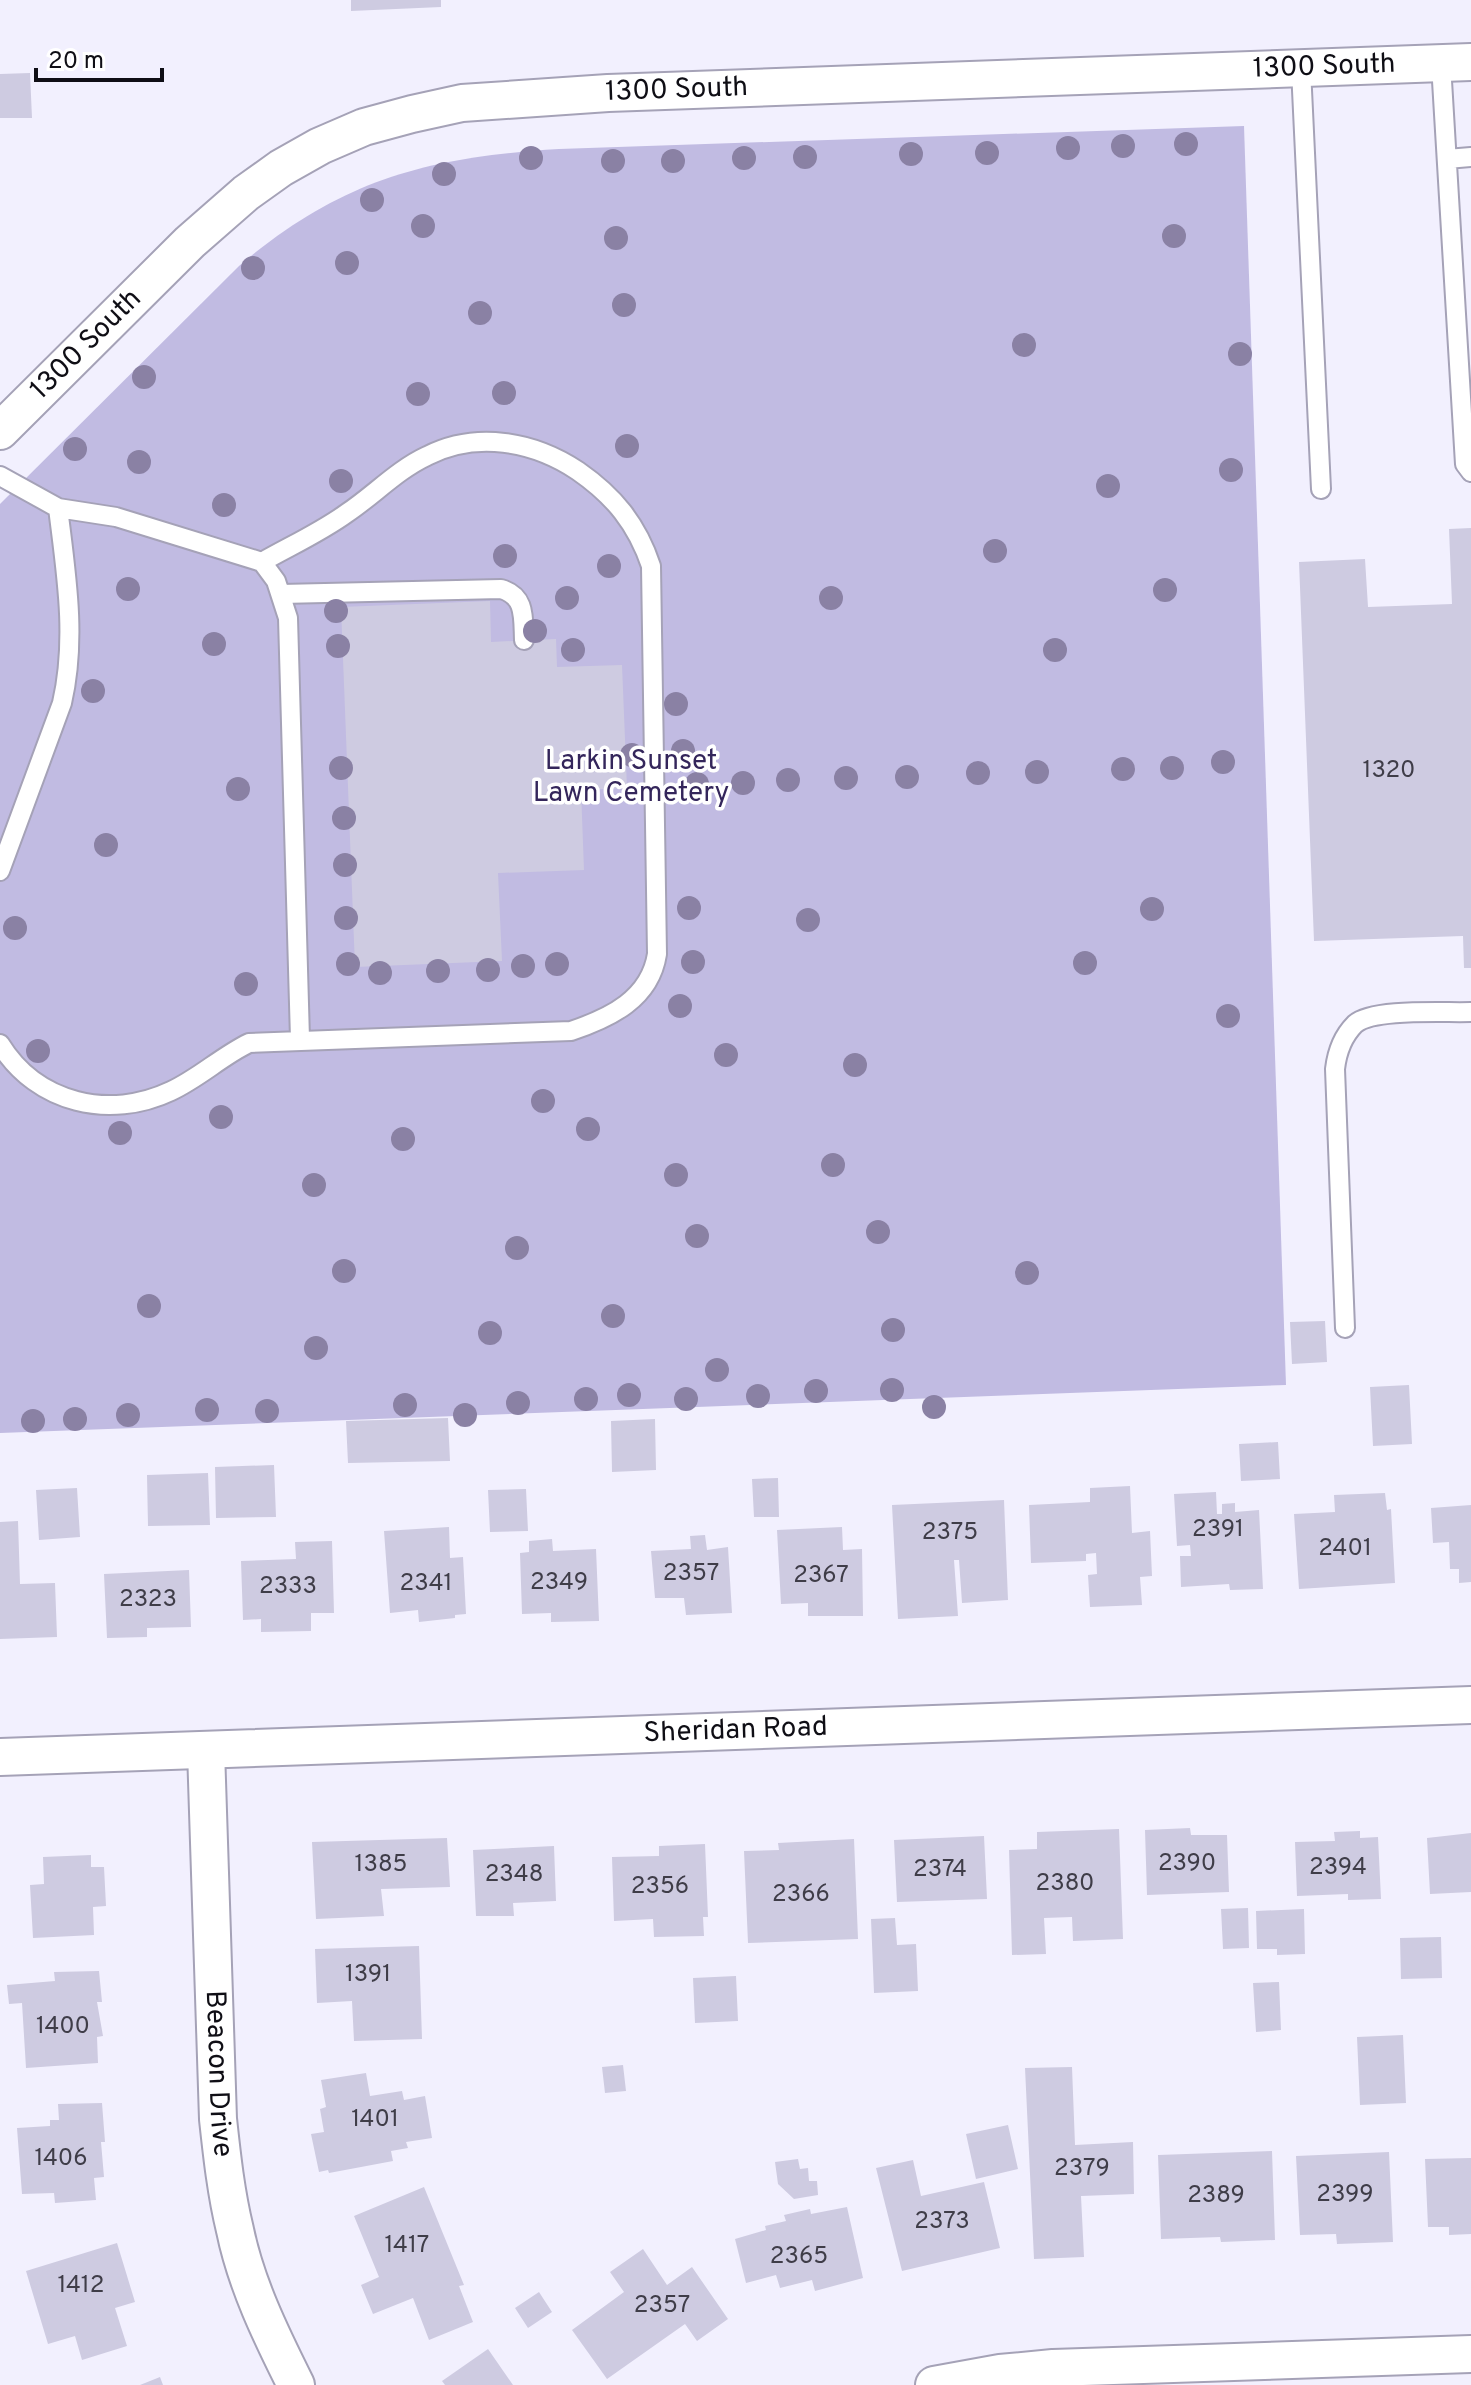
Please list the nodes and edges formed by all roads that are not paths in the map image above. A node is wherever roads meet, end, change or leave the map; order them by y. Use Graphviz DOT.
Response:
graph roads {
  1 [pos="1456,63"];
  2 [pos="1301,69"];
  3 [pos="1471,157"];
  4 [pos="1447,159"];
  5 [pos="0,431"];
  6 [pos="1471,472"];
  7 [pos="0,476"];
  8 [pos="1321,489"];
  9 [pos="58,508"];
  10 [pos="262,562"];
  11 [pos="281,594"];
  12 [pos="524,640"];
  13 [pos="0,871"];
  14 [pos="1471,1012"];
  15 [pos="300,1039"];
  16 [pos="0,1044"];
  17 [pos="1345,1328"];
  18 [pos="1471,1705"];
  19 [pos="206,1750"];
  20 [pos="0,1757"];
  21 [pos="1471,2354"];
  22 [pos="296,2385"];
  23 [pos="934,2385"];
  1 -- 2 [label="street, 1300 South"];
  1 -- 4 [label="lane"];
  2 -- 5 [label="street, 1300 South"];
  2 -- 8 [label="lane"];
  3 -- 4 [label="lane"];
  4 -- 6 [label="lane"];
  7 -- 9 [label="lane"];
  9 -- 10 [label="lane"];
  9 -- 13 [label="lane"];
  10 -- 11 [label="lane"];
  10 -- 15 [label="lane"];
  11 -- 12 [label="lane"];
  11 -- 15 [label="lane"];
  14 -- 17 [label="lane"];
  15 -- 16 [label="lane"];
  18 -- 19 [label="street, Sheridan Road"];
  19 -- 20 [label="street, Sheridan Road"];
  19 -- 22 [label="street, Beacon Drive"];
  21 -- 23 [label="street"];
}
